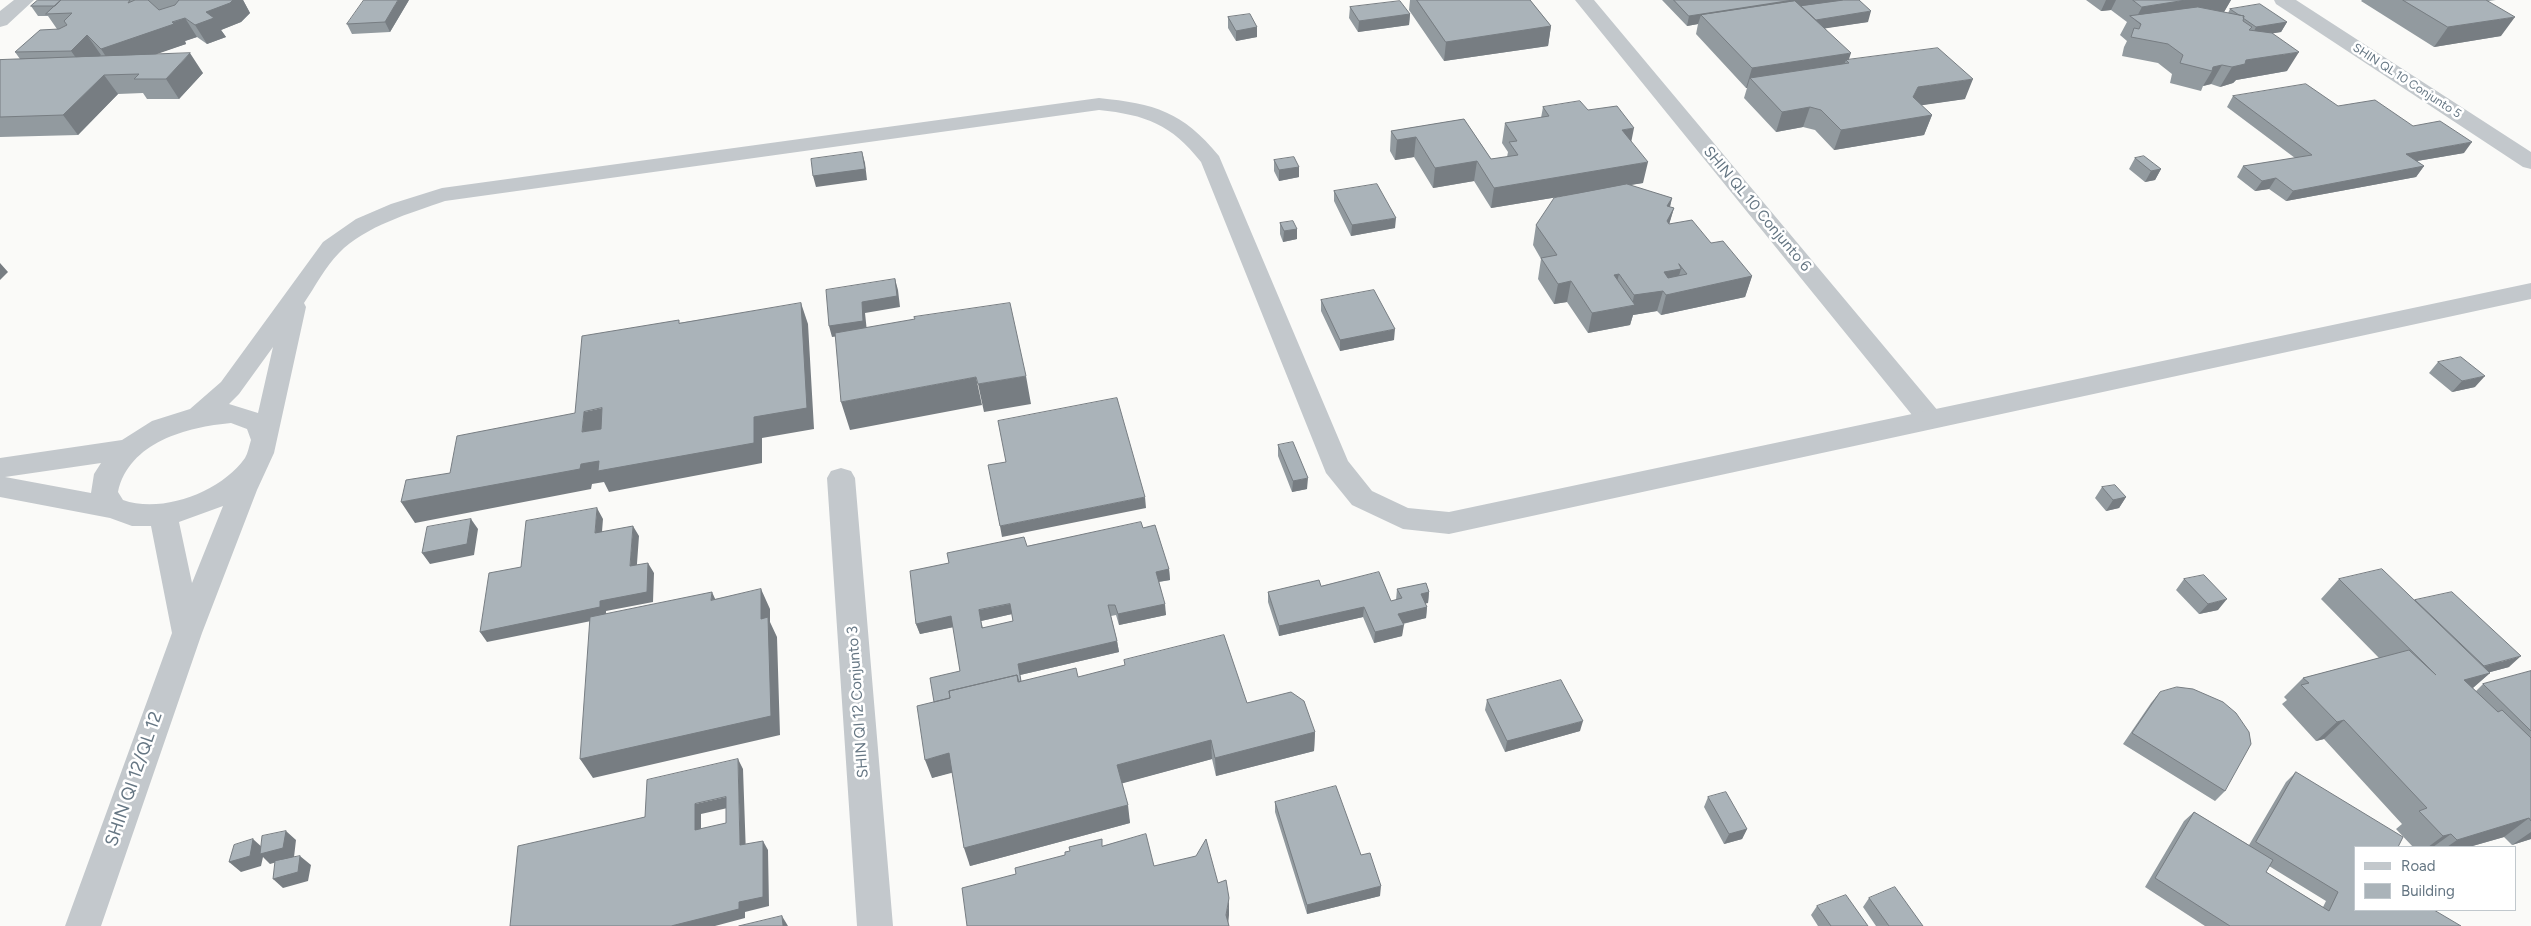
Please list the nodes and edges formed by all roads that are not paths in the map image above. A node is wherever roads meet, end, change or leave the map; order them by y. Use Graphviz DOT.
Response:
graph roads {
  1 [pos="25,0"];
  2 [pos="1584,0"];
  3 [pos="2283,0"];
  4 [pos="0,21"];
  5 [pos="2531,162"];
  6 [pos="2531,292"];
  7 [pos="296,296"];
  8 [pos="199,416"];
  9 [pos="1930,419"];
  10 [pos="129,448"];
  11 [pos="261,452"];
  12 [pos="0,468"];
  13 [pos="841,478"];
  14 [pos="0,487"];
  15 [pos="113,508"];
  16 [pos="163,515"];
  17 [pos="187,633"];
  18 [pos="83,926"];
  19 [pos="875,926"];
  1 -- 4 [label="street"];
  2 -- 9 [label="street, SHIN QL 10 Conjunto 6"];
  3 -- 5 [label="street, SHIN QL 10 Conjunto 5"];
  6 -- 9 [label="street"];
  7 -- 8 [label="street"];
  7 -- 9 [label="street"];
  7 -- 11 [label="street, SHIN QI 12/QL 12"];
  8 -- 10 [label="street"];
  8 -- 11 [label="street"];
  10 -- 12 [label="street"];
  10 -- 15 [label="street"];
  11 -- 16 [label="street"];
  11 -- 17 [label="street, SHIN QI 12/QL 12"];
  13 -- 19 [label="street, SHIN QI 12 Conjunto 3"];
  14 -- 15 [label="street"];
  15 -- 16 [label="street"];
  16 -- 17 [label="street"];
  17 -- 18 [label="street, SHIN QI 12/QL 12"];
}
